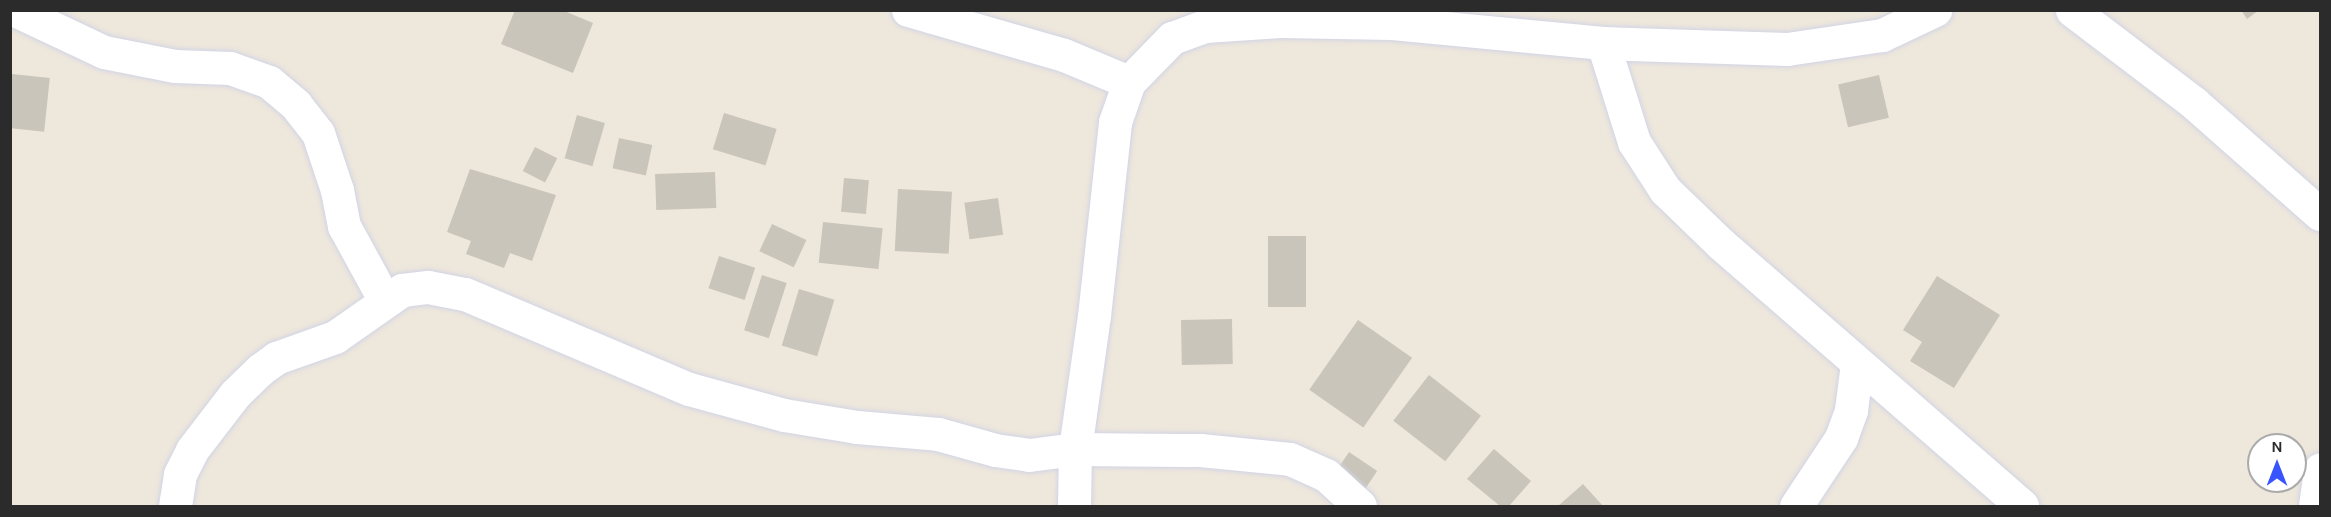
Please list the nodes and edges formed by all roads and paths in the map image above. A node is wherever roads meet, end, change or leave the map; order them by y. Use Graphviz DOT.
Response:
graph roads {
  1 [pos="15,10"];
  2 [pos="908,10"];
  3 [pos="1935,10"];
  4 [pos="2073,10"];
  5 [pos="1208,18"];
  6 [pos="1604,43"];
  7 [pos="1129,82"];
  8 [pos="2320,214"];
  9 [pos="384,299"];
  10 [pos="1857,364"];
  11 [pos="1075,449"];
  12 [pos="2320,469"];
  13 [pos="175,507"];
  14 [pos="1074,507"];
  15 [pos="1360,507"];
  16 [pos="1796,507"];
  17 [pos="2022,507"];
  18 [pos="2315,507"];
  1 -- 9 [label="street"];
  2 -- 7 [label="street"];
  3 -- 6 [label="street"];
  4 -- 8 [label="street"];
  5 -- 6 [label="street"];
  5 -- 7 [label="street"];
  6 -- 10 [label="street"];
  7 -- 11 [label="street"];
  9 -- 11 [label="street"];
  9 -- 13 [label="street"];
  10 -- 16 [label="street"];
  10 -- 17 [label="street"];
  11 -- 14 [label="street"];
  11 -- 15 [label="street"];
  12 -- 18 [label="street"];
}
